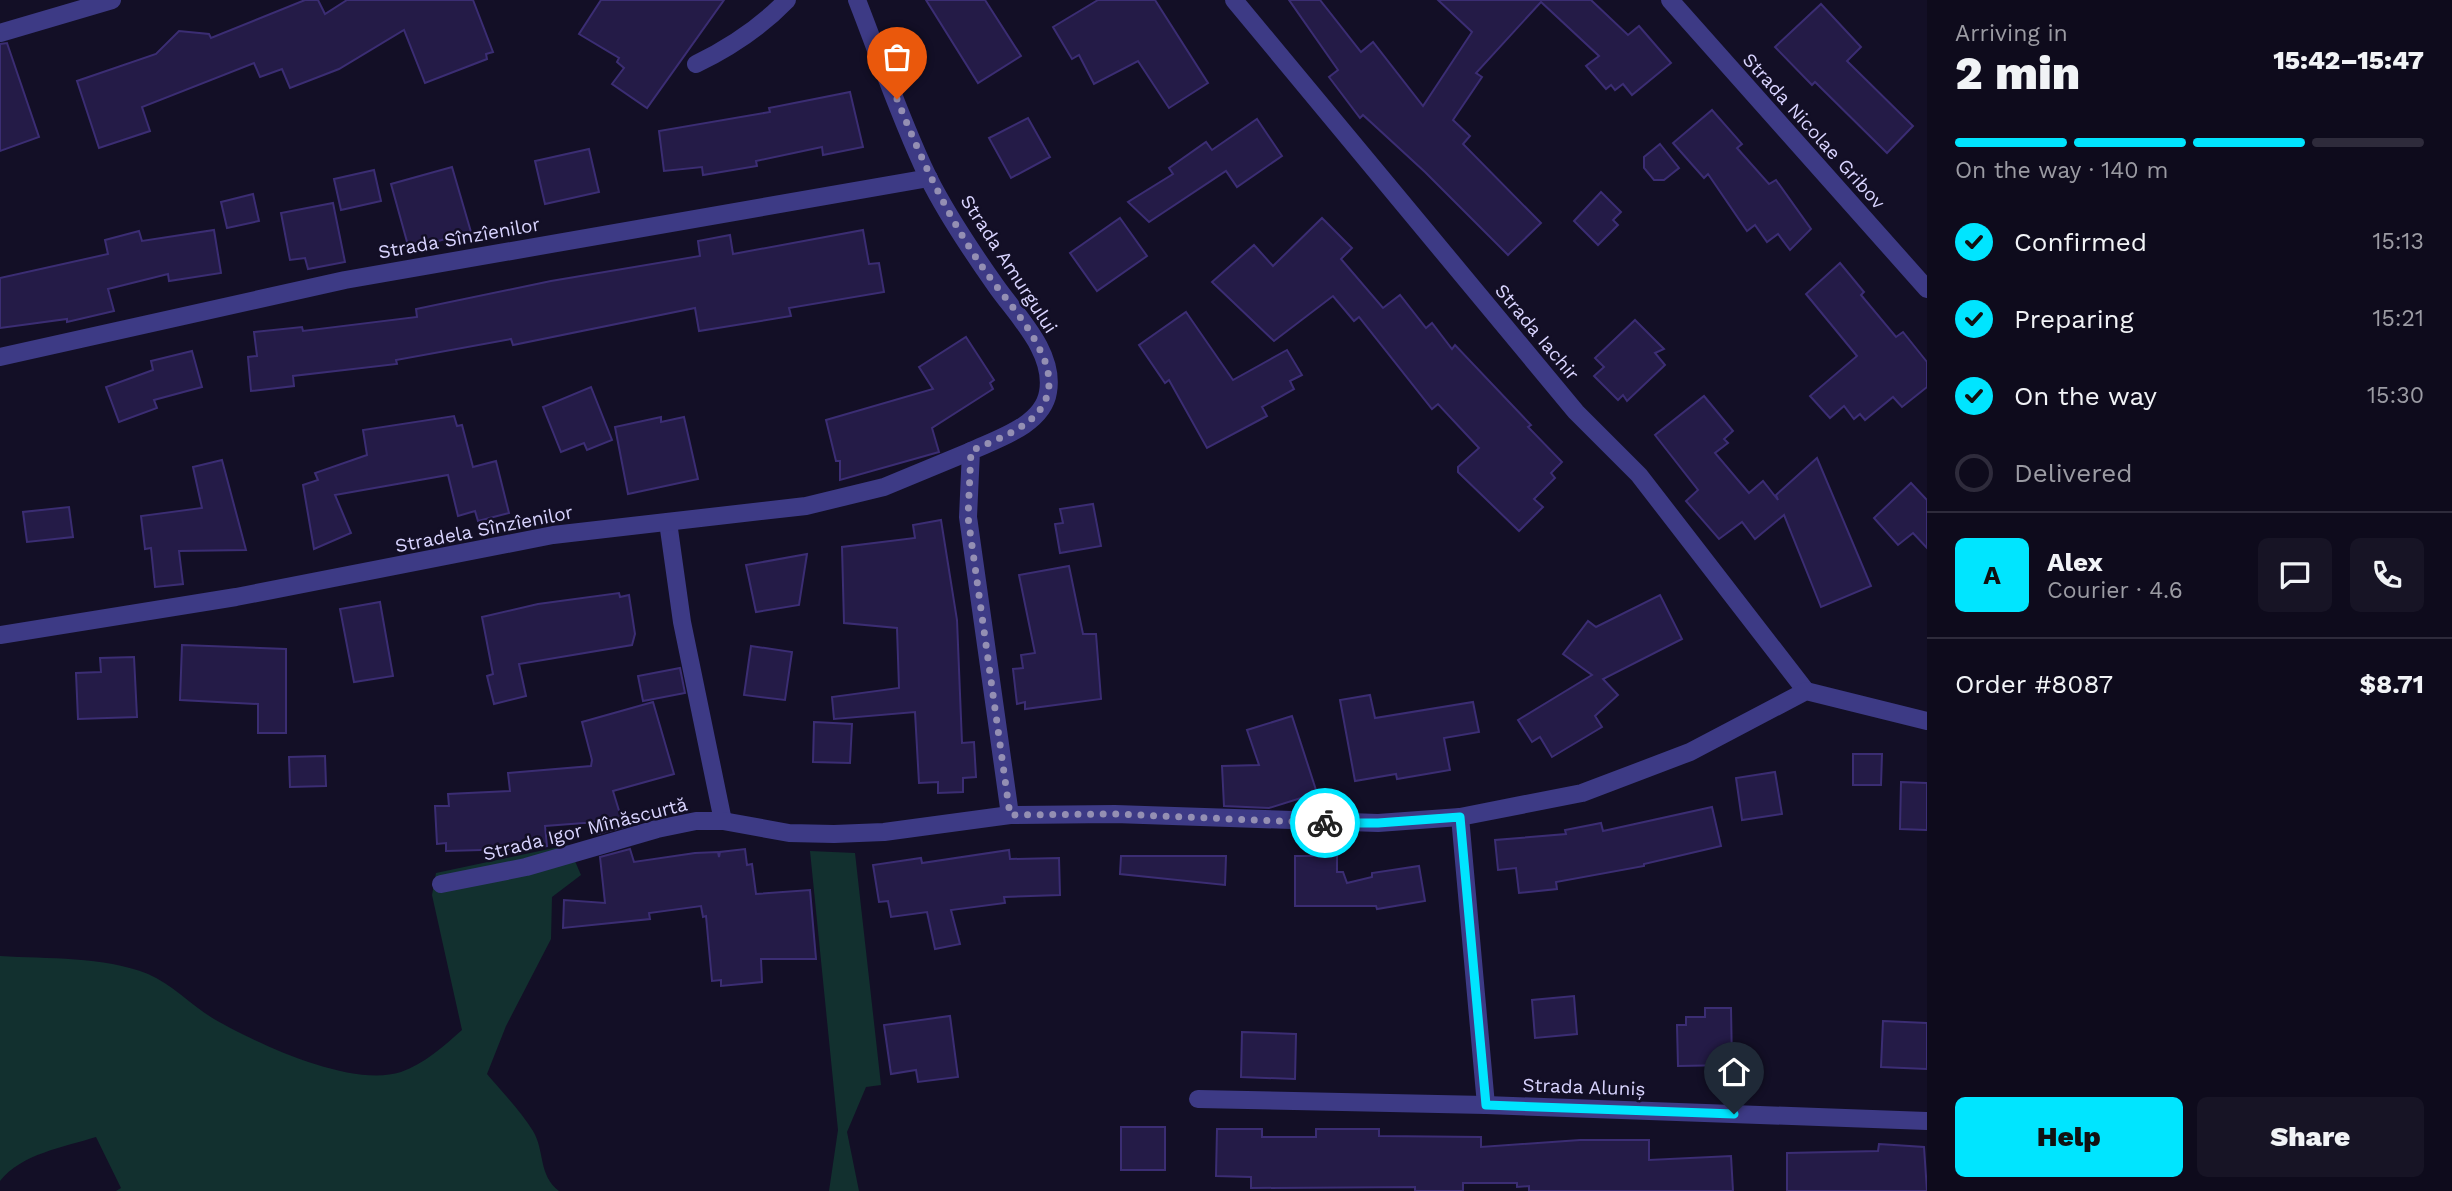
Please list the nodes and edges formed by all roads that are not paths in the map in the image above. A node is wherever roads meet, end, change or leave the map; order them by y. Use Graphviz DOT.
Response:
graph roads {
  1 [pos="787,0"];
  2 [pos="857,0"];
  3 [pos="1234,0"];
  4 [pos="1670,0"];
  5 [pos="101,2"];
  6 [pos="0,33"];
  7 [pos="696,64"];
  8 [pos="929,178"];
  9 [pos="1927,289"];
  10 [pos="0,357"];
  11 [pos="971,451"];
  12 [pos="668,522"];
  13 [pos="0,635"];
  14 [pos="1806,691"];
  15 [pos="1927,721"];
  16 [pos="1010,815"];
  17 [pos="1460,817"];
  18 [pos="723,821"];
  19 [pos="441,884"];
  20 [pos="1198,1099"];
  21 [pos="1486,1105"];
  22 [pos="1927,1121"];
  1 -- 7 [label="street"];
  2 -- 8 [label="street, Strada Amurgului"];
  3 -- 14 [label="street, Strada Iachir"];
  4 -- 9 [label="street, Strada Nicolae Gribov"];
  5 -- 6 [label="street"];
  8 -- 10 [label="street, Strada Sînzîenilor"];
  8 -- 11 [label="street, Strada Amurgului"];
  11 -- 12 [label="street, Stradela Sînzîenilor"];
  11 -- 16 [label="street"];
  12 -- 13 [label="street, Stradela Sînzîenilor"];
  12 -- 18 [label="street"];
  14 -- 15 [label="street"];
  14 -- 17 [label="street, Strada Igor Mînăscurtă"];
  16 -- 17 [label="street, Strada Igor Mînăscurtă"];
  16 -- 18 [label="street, Strada Igor Mînăscurtă"];
  17 -- 21 [label="street"];
  18 -- 19 [label="street, Strada Igor Mînăscurtă"];
  20 -- 21 [label="street, Strada Aluniș"];
  21 -- 22 [label="street, Strada Aluniș"];
}
